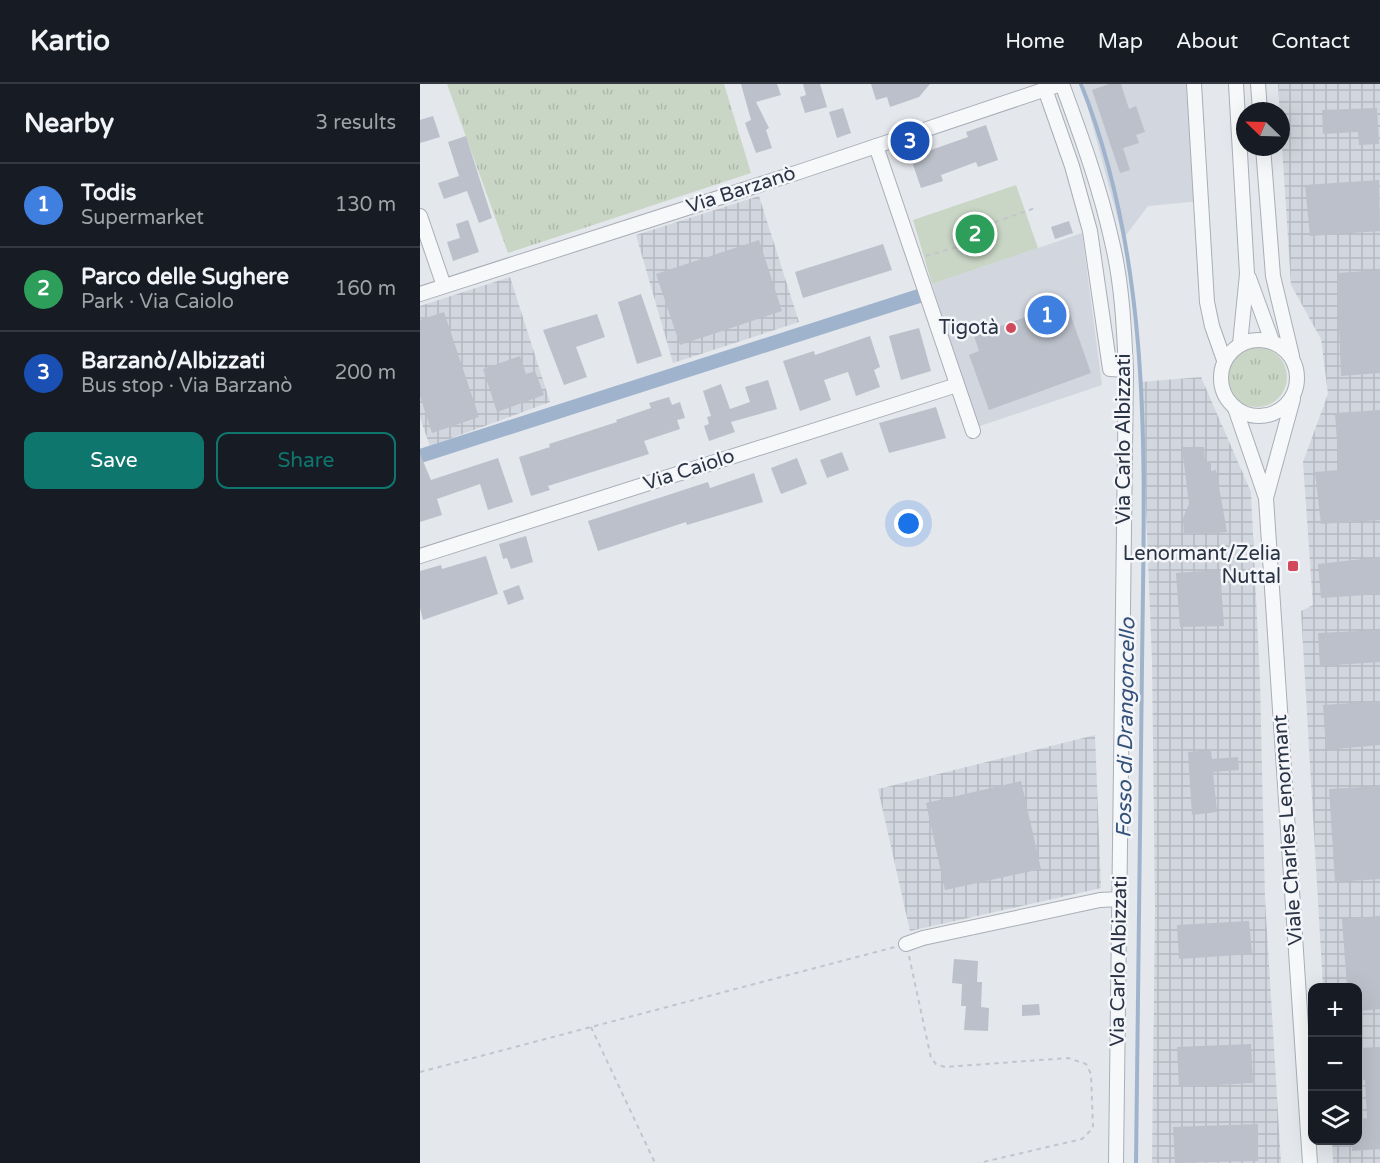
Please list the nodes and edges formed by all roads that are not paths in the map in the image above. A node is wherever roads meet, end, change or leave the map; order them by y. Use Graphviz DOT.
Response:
graph roads {
  1 [pos="1062,84"];
  2 [pos="1194,84"];
  3 [pos="1236,84"];
  4 [pos="1258,84"];
  5 [pos="1045,89"];
  6 [pos="1259,102"];
  7 [pos="876,146"];
  8 [pos="1264,156"];
  9 [pos="420,216"];
  10 [pos="1247,274"];
  11 [pos="444,286"];
  12 [pos="420,294"];
  13 [pos="1272,341"];
  14 [pos="1240,344"];
  15 [pos="1292,358"];
  16 [pos="1224,360"];
  17 [pos="1126,370"];
  18 [pos="957,385"];
  19 [pos="1295,391"];
  20 [pos="1235,408"];
  21 [pos="973,431"];
  22 [pos="1266,498"];
  23 [pos="420,556"];
  24 [pos="1119,899"];
  25 [pos="906,944"];
  26 [pos="1116,1163"];
  27 [pos="1310,1163"];
  1 -- 5 [label="street, Via Barzanò"];
  1 -- 17 [label="street, Via Carlo Albizzati"];
  2 -- 16 [label="street"];
  3 -- 10 [label="street"];
  4 -- 6 [label="street"];
  5 -- 7 [label="street, Via Barzanò"];
  5 -- 17 [label="street"];
  7 -- 11 [label="street, Via Barzanò"];
  7 -- 18 [label="street"];
  8 -- 15 [label="street"];
  9 -- 11 [label="street"];
  10 -- 13 [label="street"];
  10 -- 14 [label="street"];
  11 -- 12 [label="street, Via Barzanò"];
  13 -- 14 [label="street"];
  13 -- 15 [label="street"];
  14 -- 16 [label="street"];
  15 -- 19 [label="street"];
  16 -- 20 [label="street"];
  17 -- 24 [label="street, Via Carlo Albizzati"];
  18 -- 21 [label="street"];
  18 -- 23 [label="street, Via Caiolo"];
  19 -- 20 [label="street"];
  19 -- 22 [label="street, Viale Charles Lenormant"];
  20 -- 22 [label="street, Viale Charles Lenormant"];
  22 -- 27 [label="street, Viale Charles Lenormant"];
  24 -- 25 [label="street"];
  24 -- 26 [label="street, Via Carlo Albizzati"];
}
